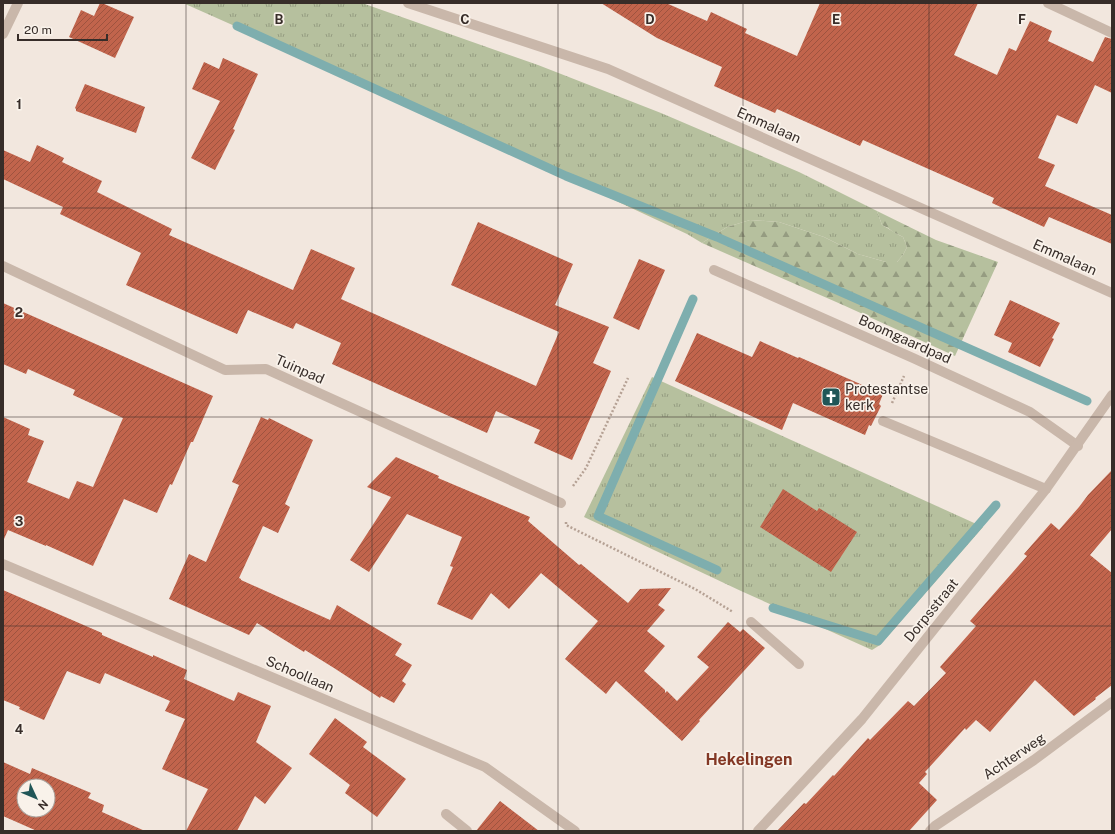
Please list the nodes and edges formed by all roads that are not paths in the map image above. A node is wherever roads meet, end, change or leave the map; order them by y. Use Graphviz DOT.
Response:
graph roads {
  1 [pos="18,3"];
  2 [pos="408,3"];
  3 [pos="1048,3"];
  4 [pos="1112,33"];
  5 [pos="3,34"];
  6 [pos="3,266"];
  7 [pos="714,270"];
  8 [pos="1112,293"];
  9 [pos="1112,396"];
  10 [pos="884,421"];
  11 [pos="1078,446"];
  12 [pos="1046,489"];
  13 [pos="561,504"];
  14 [pos="3,564"];
  15 [pos="751,622"];
  16 [pos="799,664"];
  17 [pos="1112,702"];
  18 [pos="446,814"];
  19 [pos="467,831"];
  20 [pos="575,831"];
  21 [pos="758,831"];
  22 [pos="930,831"];
  1 -- 5 [label="street"];
  2 -- 8 [label="street, Emmalaan"];
  3 -- 4 [label="street"];
  6 -- 13 [label="street, Tuinpad"];
  7 -- 11 [label="street, Boomgaardpad"];
  9 -- 11 [label="street, Dorpsstraat"];
  10 -- 12 [label="street"];
  11 -- 12 [label="street, Dorpsstraat"];
  12 -- 21 [label="street, Dorpsstraat"];
  14 -- 20 [label="street, Schoollaan"];
  15 -- 16 [label="street"];
  17 -- 22 [label="street, Achterweg"];
  18 -- 19 [label="street"];
}
